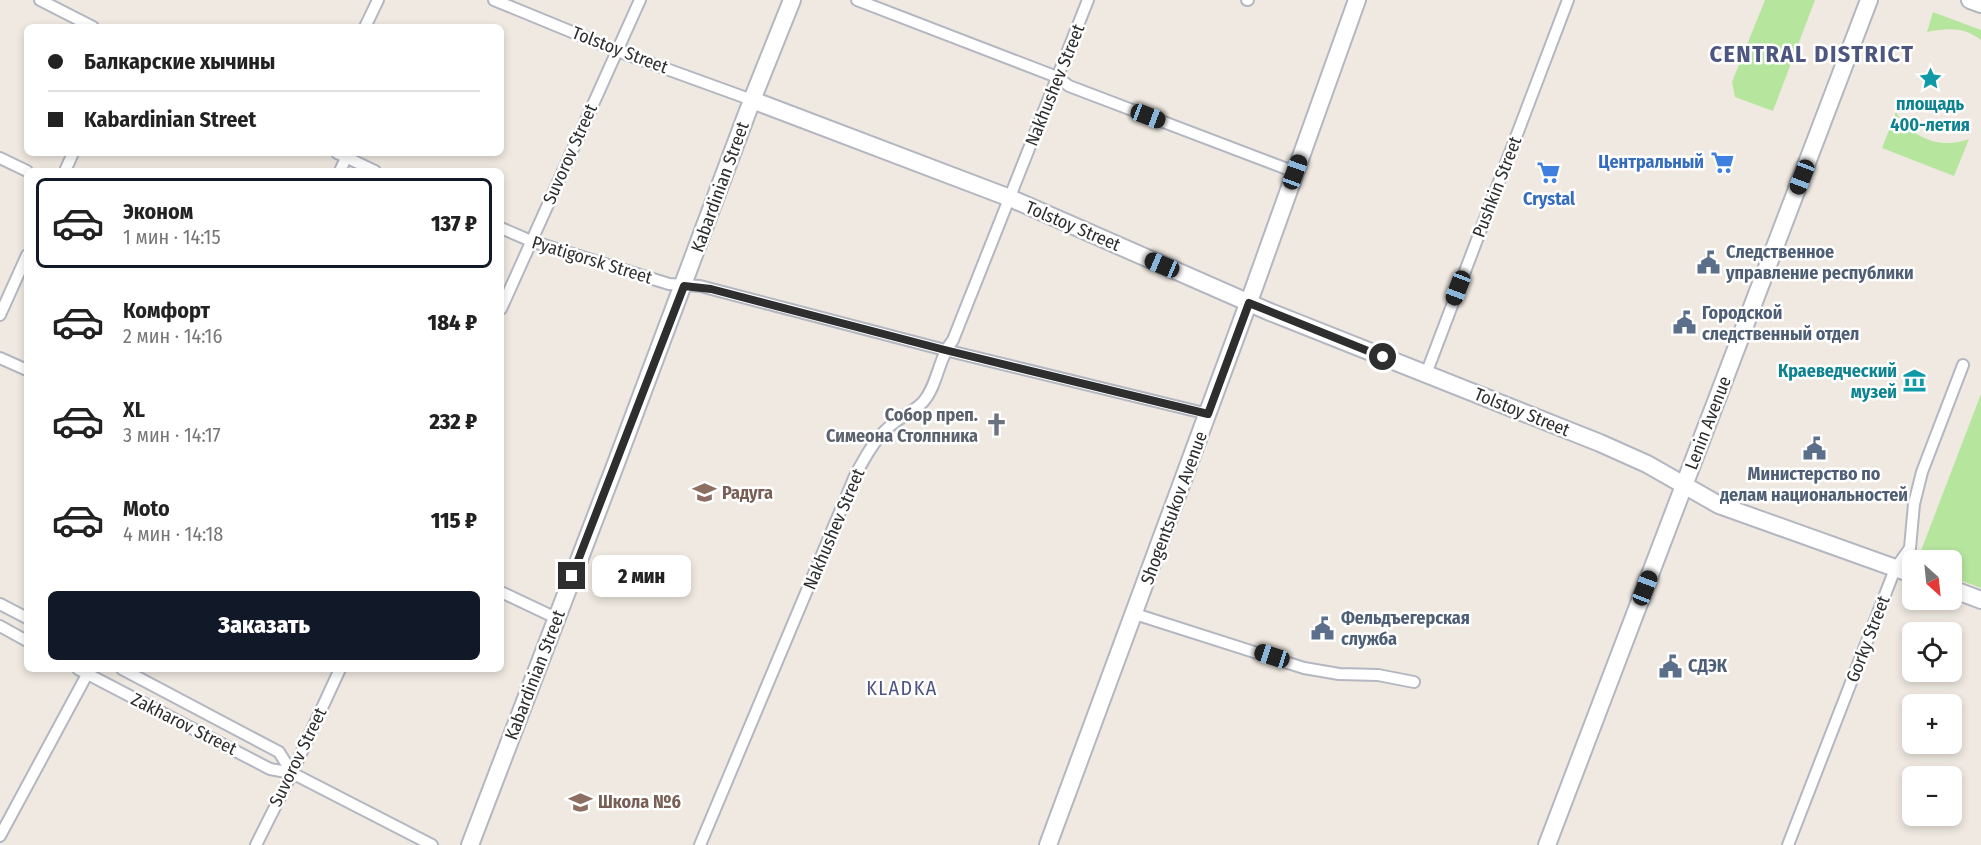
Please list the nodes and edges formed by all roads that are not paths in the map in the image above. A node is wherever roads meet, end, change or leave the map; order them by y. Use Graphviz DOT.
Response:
graph roads {
  1 [pos="40,0"];
  2 [pos="378,0"];
  3 [pos="494,0"];
  4 [pos="640,0"];
  5 [pos="792,0"];
  6 [pos="857,0"];
  7 [pos="1088,0"];
  8 [pos="1357,0"];
  9 [pos="1568,0"];
  10 [pos="1869,0"];
  11 [pos="1970,0"];
  12 [pos="1981,4"];
  13 [pos="87,24"];
  14 [pos="366,24"];
  15 [pos="617,50"];
  16 [pos="1057,77"];
  17 [pos="752,100"];
  18 [pos="343,156"];
  19 [pos="0,158"];
  20 [pos="369,168"];
  21 [pos="24,170"];
  22 [pos="1295,172"];
  23 [pos="1010,198"];
  24 [pos="504,229"];
  25 [pos="531,241"];
  26 [pos="24,262"];
  27 [pos="684,286"];
  28 [pos="504,302"];
  29 [pos="1249,303"];
  30 [pos="0,315"];
  31 [pos="945,350"];
  32 [pos="0,358"];
  33 [pos="1964,365"];
  34 [pos="24,369"];
  35 [pos="1426,374"];
  36 [pos="1208,414"];
  37 [pos="1685,484"];
  38 [pos="1894,569"];
  39 [pos="1902,571"];
  40 [pos="504,593"];
  41 [pos="1962,593"];
  42 [pos="1981,600"];
  43 [pos="0,604"];
  44 [pos="1135,614"];
  45 [pos="24,616"];
  46 [pos="556,618"];
  47 [pos="0,626"];
  48 [pos="24,639"];
  49 [pos="84,672"];
  50 [pos="87,672"];
  51 [pos="128,672"];
  52 [pos="339,672"];
  53 [pos="1414,682"];
  54 [pos="292,773"];
  55 [pos="0,836"];
  56 [pos="256,845"];
  57 [pos="432,845"];
  58 [pos="470,845"];
  59 [pos="700,845"];
  60 [pos="1048,845"];
  61 [pos="1547,845"];
  62 [pos="1788,845"];
  1 -- 13 [label="street"];
  2 -- 14 [label="street"];
  3 -- 15 [label="street, Tolstoy Street"];
  4 -- 15 [label="street, Suvorov Street"];
  5 -- 17 [label="street, Kabardinian Street"];
  6 -- 16 [label="street"];
  7 -- 16 [label="street, Nakhushev Street"];
  8 -- 22 [label="street, Shogentsukov Avenue"];
  9 -- 35 [label="street, Pushkin Street"];
  10 -- 37 [label="street, Lenin Avenue"];
  11 -- 12 [label="street"];
  15 -- 17 [label="street, Tolstoy Street"];
  15 -- 25 [label="street, Suvorov Street"];
  16 -- 22 [label="street"];
  16 -- 23 [label="street, Nakhushev Street"];
  17 -- 23 [label="street, Tolstoy Street"];
  17 -- 27 [label="street, Kabardinian Street"];
  18 -- 20 [label="street"];
  19 -- 21 [label="street"];
  22 -- 29 [label="street, Shogentsukov Avenue"];
  23 -- 29 [label="street, Tolstoy Street"];
  23 -- 31 [label="street, Nakhushev Street"];
  24 -- 25 [label="street, Pyatigorsk Street"];
  25 -- 27 [label="street, Pyatigorsk Street"];
  25 -- 28 [label="street, Suvorov Street"];
  26 -- 30 [label="street"];
  27 -- 31 [label="street, Pyatigorsk Street"];
  27 -- 46 [label="street, Kabardinian Street"];
  29 -- 35 [label="street, Tolstoy Street"];
  29 -- 36 [label="street, Shogentsukov Avenue"];
  31 -- 36 [label="street, Pyatigorsk Street"];
  31 -- 59 [label="street, Nakhushev Street"];
  32 -- 34 [label="street"];
  33 -- 38 [label="street, Gorky Street"];
  35 -- 37 [label="street, Tolstoy Street"];
  36 -- 44 [label="street, Shogentsukov Avenue"];
  37 -- 38 [label="street, Tolstoy Street"];
  37 -- 61 [label="street, Lenin Avenue"];
  38 -- 39 [label="street, Tolstoy Street"];
  38 -- 62 [label="street, Gorky Street"];
  40 -- 46 [label="street"];
  41 -- 42 [label="street"];
  43 -- 45 [label="street"];
  44 -- 53 [label="street"];
  44 -- 60 [label="street, Shogentsukov Avenue"];
  46 -- 58 [label="street, Kabardinian Street"];
  47 -- 48 [label="street"];
  49 -- 55 [label="street"];
  50 -- 54 [label="street, Zakharov Street"];
  51 -- 54 [label="street, Zakharov Street"];
  52 -- 54 [label="street, Suvorov Street"];
  54 -- 56 [label="street, Suvorov Street"];
  54 -- 57 [label="street, Zakharov Street"];
}
